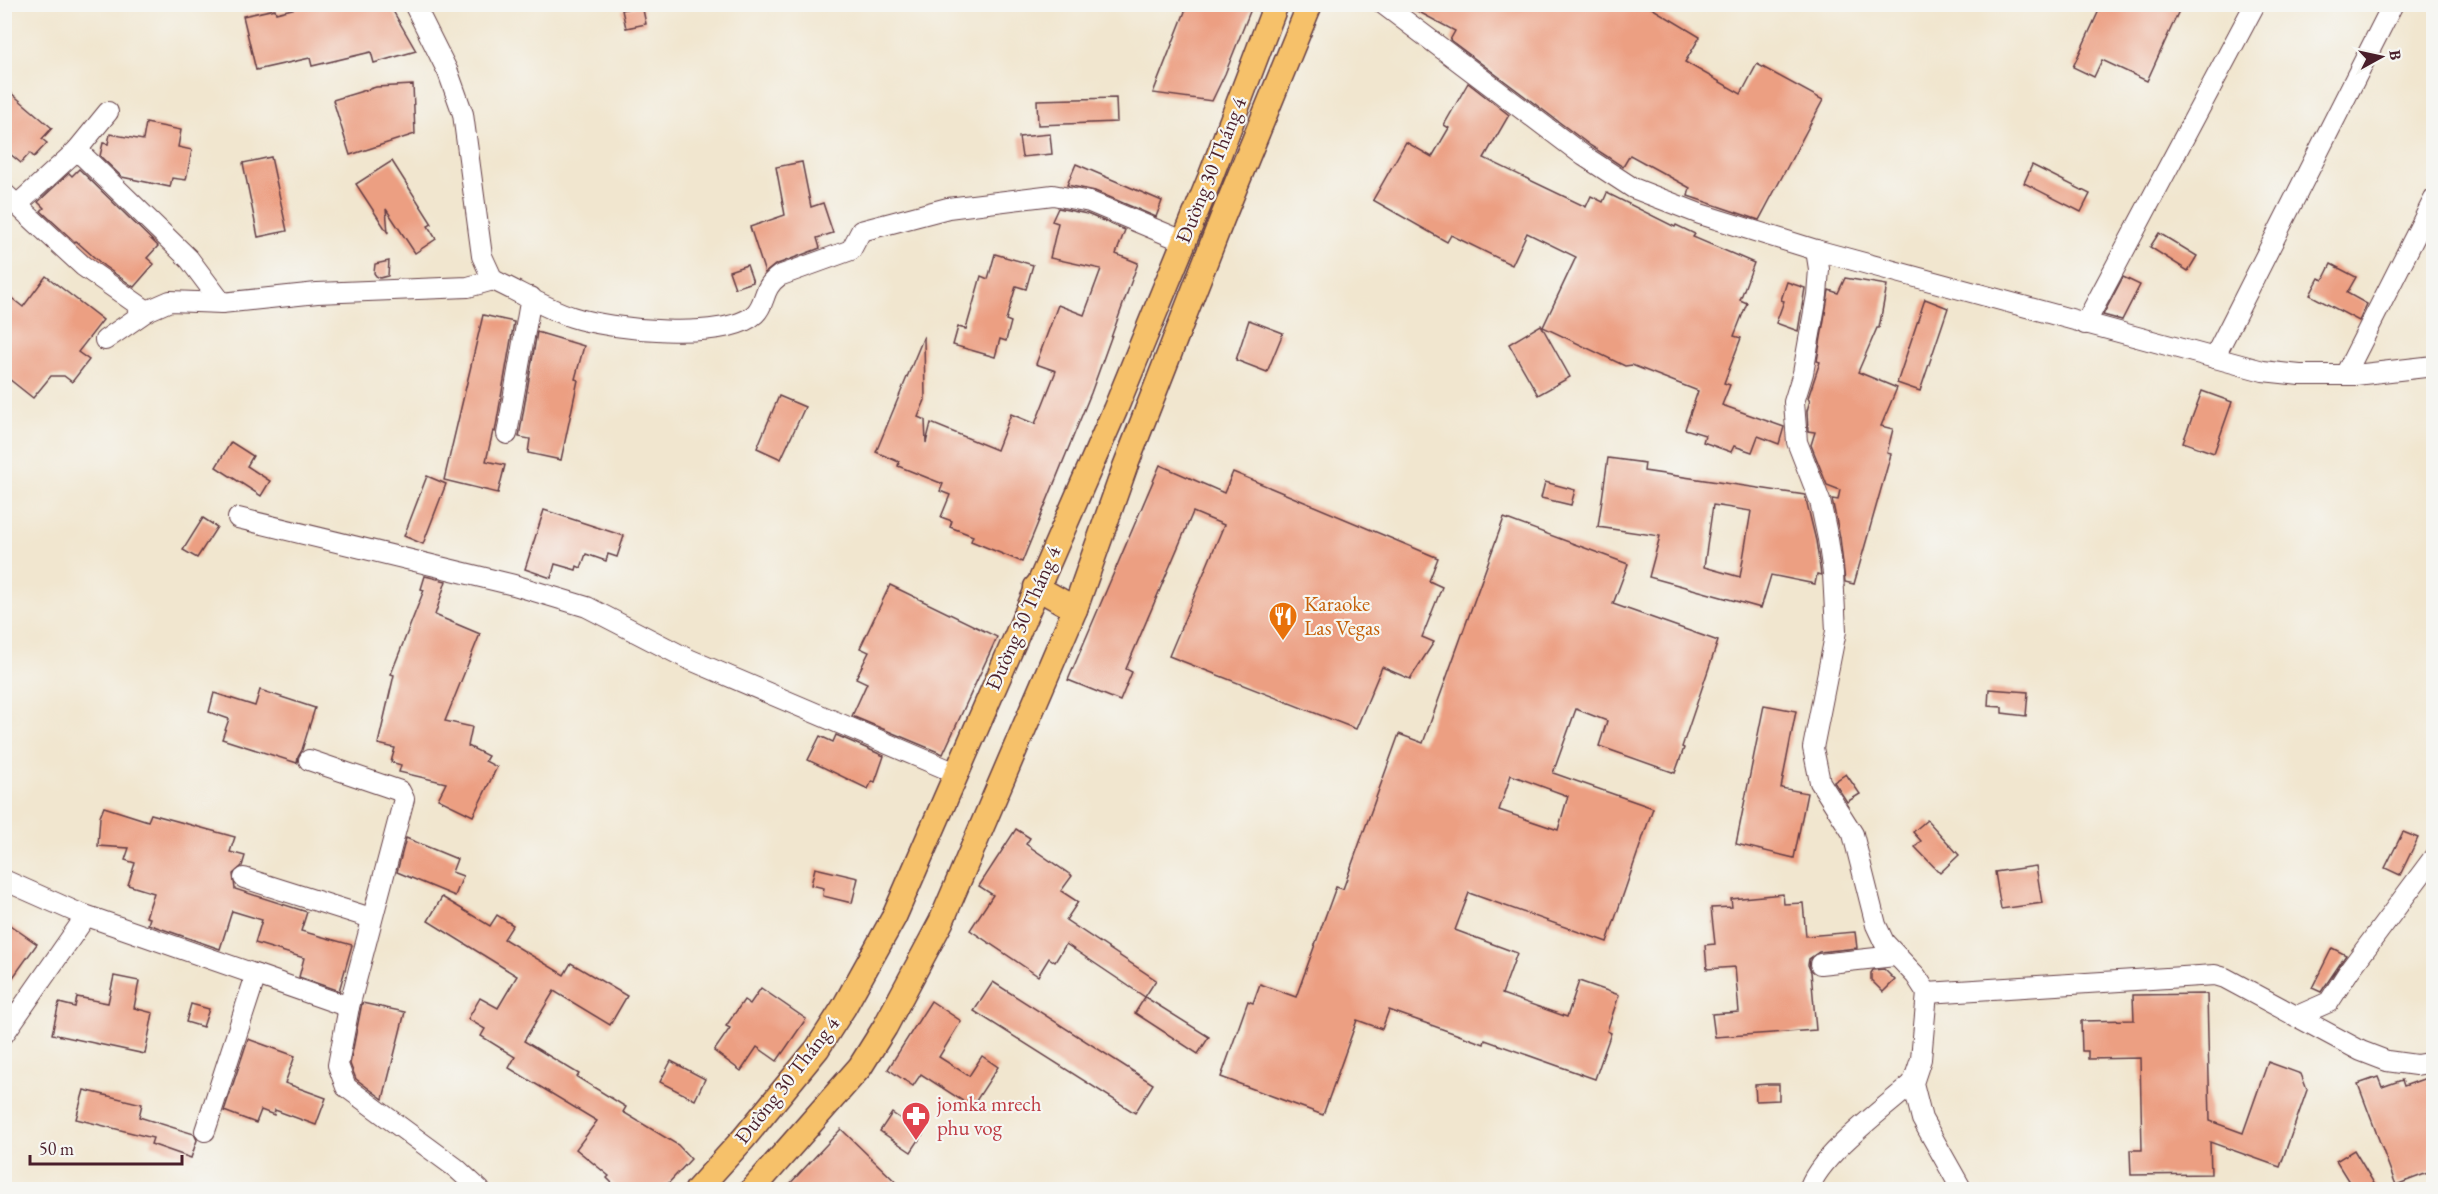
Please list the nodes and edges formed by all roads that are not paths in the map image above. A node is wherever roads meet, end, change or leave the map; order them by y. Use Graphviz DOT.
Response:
graph roads {
  1 [pos="414,4"];
  2 [pos="1276,4"];
  3 [pos="1310,4"];
  4 [pos="1383,4"];
  5 [pos="2255,4"];
  6 [pos="2394,4"];
  7 [pos="108,112"];
  8 [pos="77,150"];
  9 [pos="11,199"];
  10 [pos="2433,199"];
  11 [pos="1183,241"];
  12 [pos="1816,250"];
  13 [pos="493,280"];
  14 [pos="531,297"];
  15 [pos="222,303"];
  16 [pos="147,311"];
  17 [pos="2085,324"];
  18 [pos="105,340"];
  19 [pos="2214,358"];
  20 [pos="2433,366"];
  21 [pos="2345,375"];
  22 [pos="507,434"];
  23 [pos="238,518"];
  24 [pos="1036,587"];
  25 [pos="1075,609"];
  26 [pos="309,760"];
  27 [pos="956,773"];
  28 [pos="2433,858"];
  29 [pos="244,878"];
  30 [pos="4,880"];
  31 [pos="86,916"];
  32 [pos="371,918"];
  33 [pos="1895,956"];
  34 [pos="1820,964"];
  35 [pos="256,975"];
  36 [pos="1927,993"];
  37 [pos="349,1007"];
  38 [pos="2295,1017"];
  39 [pos="4,1034"];
  40 [pos="2433,1062"];
  41 [pos="1913,1083"];
  42 [pos="205,1131"];
  43 [pos="744,1138"];
  44 [pos="774,1164"];
  45 [pos="480,1190"];
  46 [pos="697,1190"];
  47 [pos="753,1190"];
  48 [pos="1809,1190"];
  49 [pos="1962,1190"];
  1 -- 13 [label="street"];
  2 -- 11 [label="main road, Đường 30 Tháng 4"];
  3 -- 25 [label="main road, Đường 30 Tháng 4"];
  4 -- 12 [label="street"];
  5 -- 17 [label="street"];
  6 -- 19 [label="street"];
  7 -- 8 [label="street"];
  8 -- 9 [label="street"];
  8 -- 15 [label="street"];
  9 -- 16 [label="street"];
  10 -- 21 [label="street"];
  11 -- 14 [label="street"];
  11 -- 24 [label="main road, Đường 30 Tháng 4"];
  12 -- 17 [label="street"];
  12 -- 33 [label="street"];
  13 -- 14 [label="street"];
  13 -- 15 [label="street"];
  14 -- 22 [label="street"];
  15 -- 16 [label="street"];
  16 -- 18 [label="street"];
  17 -- 19 [label="street"];
  19 -- 21 [label="street"];
  20 -- 21 [label="street"];
  23 -- 27 [label="street"];
  24 -- 25 [label="main road"];
  24 -- 27 [label="main road, Đường 30 Tháng 4"];
  25 -- 44 [label="main road, Đường 30 Tháng 4"];
  26 -- 32 [label="street"];
  27 -- 43 [label="main road, Đường 30 Tháng 4"];
  28 -- 38 [label="street"];
  29 -- 32 [label="street"];
  30 -- 31 [label="street"];
  31 -- 35 [label="street"];
  31 -- 39 [label="street"];
  32 -- 37 [label="street"];
  33 -- 34 [label="street"];
  33 -- 36 [label="street"];
  35 -- 37 [label="street"];
  35 -- 42 [label="street"];
  36 -- 38 [label="street"];
  36 -- 41 [label="street"];
  37 -- 45 [label="street"];
  38 -- 40 [label="street"];
  41 -- 48 [label="street"];
  41 -- 49 [label="street"];
  43 -- 44 [label="main road"];
  43 -- 46 [label="main road, Đường 30 Tháng 4"];
  44 -- 47 [label="main road, Đường 30 Tháng 4"];
}
